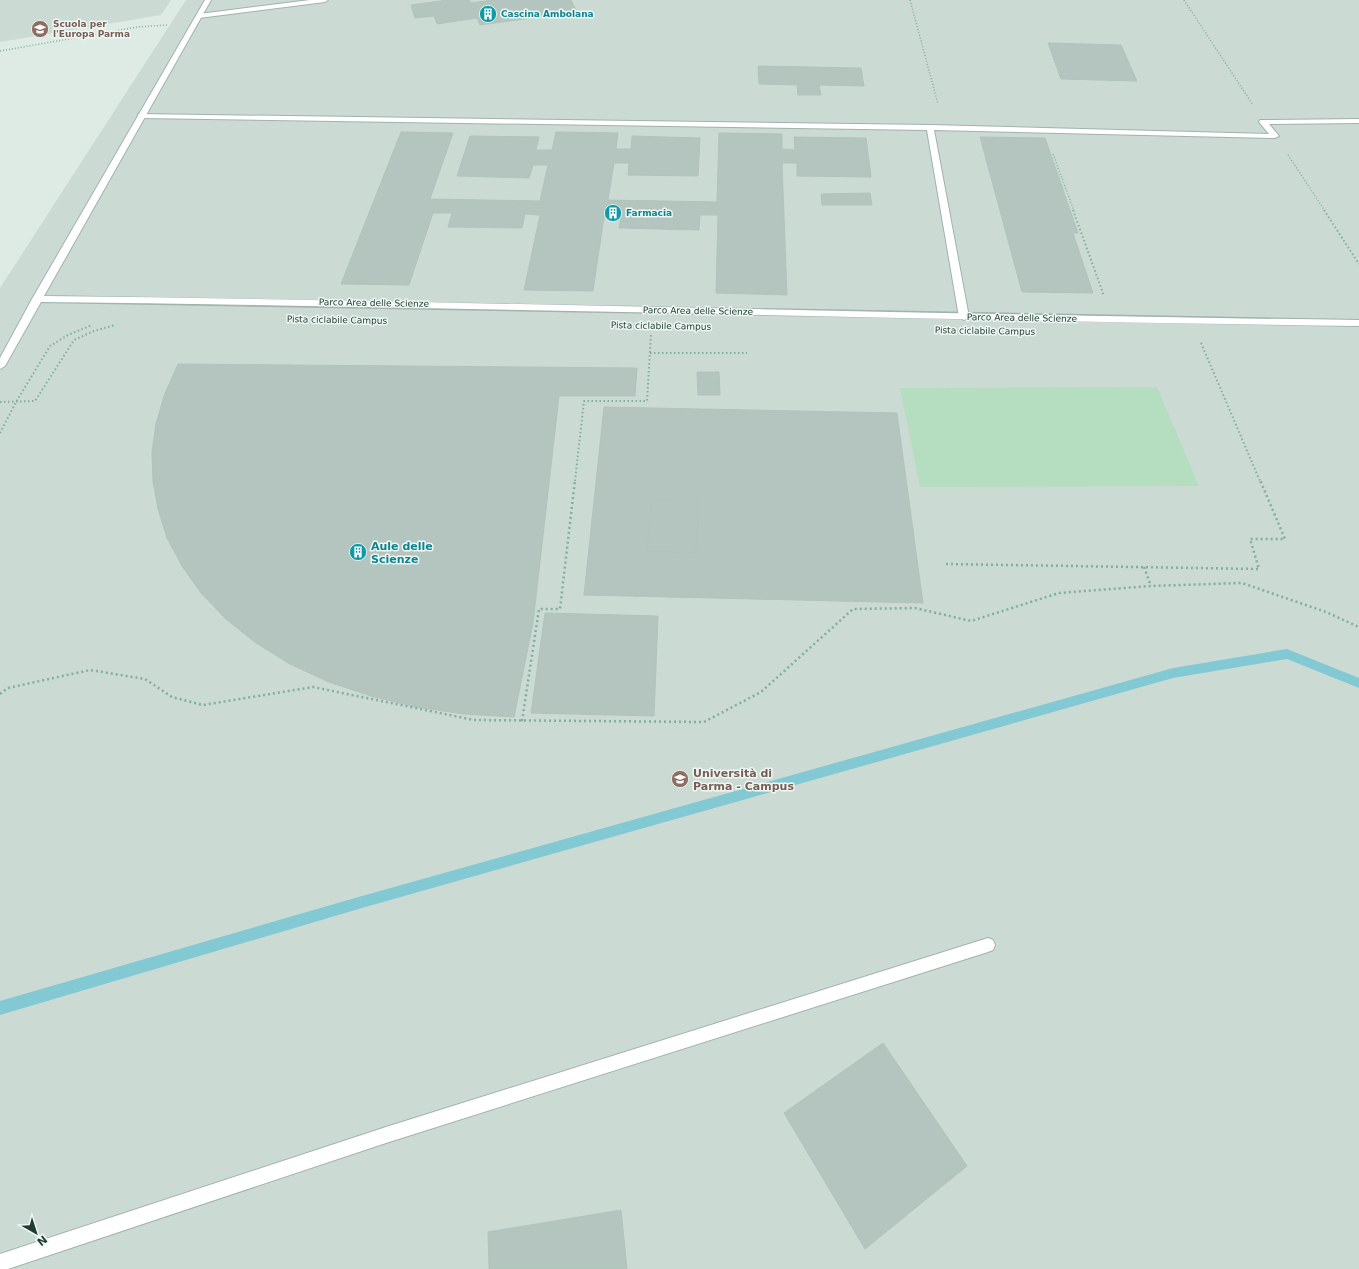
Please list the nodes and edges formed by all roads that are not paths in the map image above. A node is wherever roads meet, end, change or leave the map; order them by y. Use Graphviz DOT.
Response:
graph roads {
  1 [pos="208,0"];
  2 [pos="325,0"];
  3 [pos="197,19"];
  4 [pos="141,116"];
  5 [pos="1359,121"];
  6 [pos="930,127"];
  7 [pos="37,299"];
  8 [pos="964,317"];
  9 [pos="1359,323"];
  10 [pos="0,366"];
  11 [pos="988,945"];
  12 [pos="0,1263"];
  1 -- 3 [label="street"];
  2 -- 3 [label="street"];
  3 -- 4 [label="street"];
  4 -- 6 [label="street"];
  4 -- 7 [label="street"];
  5 -- 6 [label="street"];
  6 -- 8 [label="street"];
  7 -- 8 [label="street, Parco Area delle Scienze"];
  7 -- 10 [label="street"];
  8 -- 9 [label="street, Parco Area delle Scienze"];
  11 -- 12 [label="street"];
}
